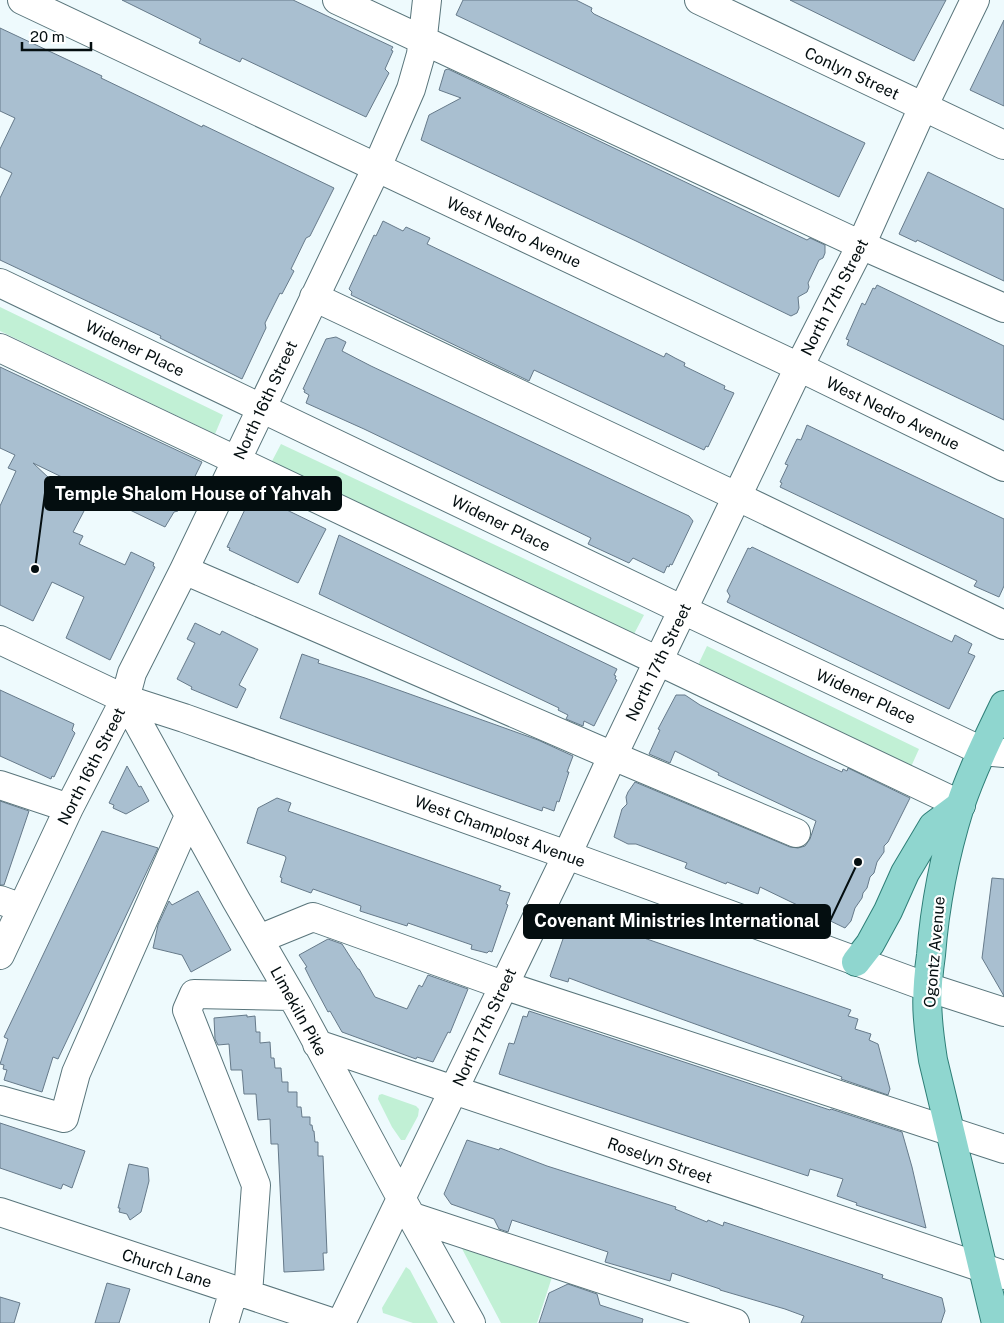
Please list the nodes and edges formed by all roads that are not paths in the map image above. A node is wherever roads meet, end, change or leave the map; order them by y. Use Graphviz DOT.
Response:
graph roads {
  1 [pos="337,0"];
  2 [pos="427,0"];
  3 [pos="699,0"];
  4 [pos="975,0"];
  5 [pos="26,1"];
  6 [pos="423,40"];
  7 [pos="923,107"];
  8 [pos="1004,145"];
  9 [pos="377,167"];
  10 [pos="861,246"];
  11 [pos="0,283"];
  12 [pos="314,296"];
  13 [pos="1004,308"];
  14 [pos="0,348"];
  15 [pos="799,367"];
  16 [pos="261,408"];
  17 [pos="237,460"];
  18 [pos="1004,467"];
  19 [pos="736,496"];
  20 [pos="184,570"];
  21 [pos="683,610"];
  22 [pos="1004,625"];
  23 [pos="0,640"];
  24 [pos="659,661"];
  25 [pos="125,699"];
  26 [pos="1004,705"];
  27 [pos="993,752"];
  28 [pos="613,756"];
  29 [pos="0,784"];
  30 [pos="961,805"];
  31 [pos="69,808"];
  32 [pos="189,816"];
  33 [pos="796,833"];
  34 [pos="567,855"];
  35 [pos="11,904"];
  36 [pos="259,940"];
  37 [pos="0,955"];
  38 [pos="856,962"];
  39 [pos="503,985"];
  40 [pos="927,987"];
  41 [pos="292,996"];
  42 [pos="1004,1012"];
  43 [pos="317,1044"];
  44 [pos="454,1091"];
  45 [pos="0,1100"];
  46 [pos="951,1132"];
  47 [pos="1004,1149"];
  48 [pos="407,1208"];
  49 [pos="0,1212"];
  50 [pos="993,1272"];
  51 [pos="241,1292"];
  52 [pos="224,1323"];
  53 [pos="334,1323"];
  54 [pos="341,1323"];
  55 [pos="471,1323"];
  56 [pos="735,1323"];
  57 [pos="996,1323"];
  1 -- 6 [label="street"];
  2 -- 6 [label="street, North 16th Street"];
  3 -- 7 [label="street, Conlyn Street"];
  4 -- 7 [label="street, North 17th Street"];
  5 -- 9 [label="street, West Nedro Avenue"];
  6 -- 9 [label="street, North 16th Street"];
  6 -- 10 [label="street"];
  7 -- 8 [label="street, Conlyn Street"];
  7 -- 10 [label="street, North 17th Street"];
  9 -- 12 [label="street, North 16th Street"];
  9 -- 15 [label="street, West Nedro Avenue"];
  10 -- 13 [label="street"];
  10 -- 15 [label="street, North 17th Street"];
  11 -- 16 [label="street, Widener Place"];
  12 -- 16 [label="street, North 16th Street"];
  12 -- 19 [label="street"];
  14 -- 17 [label="street"];
  15 -- 18 [label="street, West Nedro Avenue"];
  15 -- 19 [label="street, North 17th Street"];
  16 -- 17 [label="street, North 16th Street"];
  16 -- 21 [label="street, Widener Place"];
  17 -- 20 [label="street, North 16th Street"];
  17 -- 24 [label="street"];
  19 -- 21 [label="street, North 17th Street"];
  19 -- 22 [label="street"];
  20 -- 25 [label="street, North 16th Street"];
  20 -- 28 [label="street"];
  21 -- 24 [label="street, North 17th Street"];
  21 -- 27 [label="street, Widener Place"];
  23 -- 25 [label="street, West Champlost Avenue"];
  24 -- 28 [label="street, North 17th Street"];
  24 -- 30 [label="street"];
  25 -- 31 [label="street, North 16th Street"];
  25 -- 32 [label="street, Limekiln Pike"];
  25 -- 34 [label="street, West Champlost Avenue"];
  26 -- 27 [label="main road, Ogontz Avenue"];
  27 -- 30 [label="main road, Ogontz Avenue"];
  28 -- 33 [label="street"];
  28 -- 34 [label="street, North 17th Street"];
  29 -- 31 [label="street"];
  30 -- 38 [label="main road"];
  30 -- 40 [label="main road, Ogontz Avenue"];
  31 -- 35 [label="street, North 16th Street"];
  32 -- 36 [label="street, Limekiln Pike"];
  32 -- 45 [label="street"];
  34 -- 38 [label="street, West Champlost Avenue"];
  34 -- 39 [label="street, North 17th Street"];
  35 -- 37 [label="street, North 16th Street"];
  36 -- 39 [label="street"];
  36 -- 41 [label="street, Limekiln Pike"];
  38 -- 40 [label="street, West Champlost Avenue"];
  39 -- 44 [label="street, North 17th Street"];
  39 -- 46 [label="street"];
  40 -- 42 [label="street, West Champlost Avenue"];
  40 -- 46 [label="main road, Ogontz Avenue"];
  41 -- 43 [label="street, Limekiln Pike"];
  41 -- 51 [label="street"];
  43 -- 44 [label="street, Roselyn Street"];
  43 -- 48 [label="street, Limekiln Pike"];
  44 -- 48 [label="street, North 17th Street"];
  44 -- 50 [label="street, Roselyn Street"];
  46 -- 47 [label="street"];
  46 -- 50 [label="main road, Ogontz Avenue"];
  48 -- 54 [label="street, North 17th Street"];
  48 -- 55 [label="street, Limekiln Pike"];
  48 -- 56 [label="street"];
  49 -- 51 [label="street, Church Lane"];
  50 -- 57 [label="main road, Ogontz Avenue"];
  51 -- 52 [label="street"];
  51 -- 53 [label="street, Church Lane"];
}
